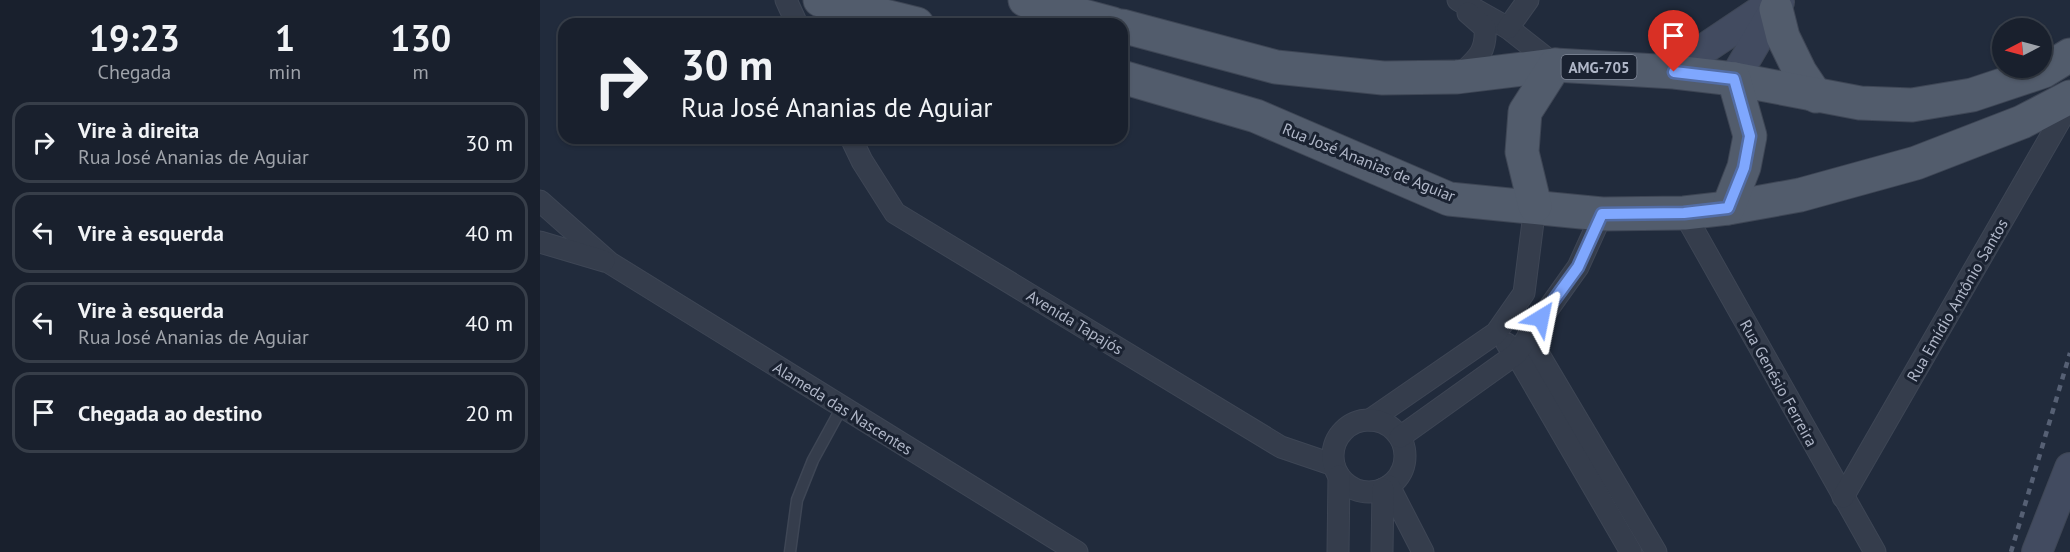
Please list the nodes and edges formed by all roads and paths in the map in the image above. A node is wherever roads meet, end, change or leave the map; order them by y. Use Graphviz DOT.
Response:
graph roads {
  1 [pos="786,0"];
  2 [pos="820,0"];
  3 [pos="1025,0"];
  4 [pos="1456,0"];
  5 [pos="1528,0"];
  6 [pos="1778,3"];
  7 [pos="794,18"];
  8 [pos="893,18"];
  9 [pos="1091,18"];
  10 [pos="1128,28"];
  11 [pos="1508,28"];
  12 [pos="2070,55"];
  13 [pos="1556,64"];
  14 [pos="1674,72"];
  15 [pos="1457,77"];
  16 [pos="1128,79"];
  17 [pos="1734,79"];
  18 [pos="1816,96"];
  19 [pos="2070,97"];
  20 [pos="2070,103"];
  21 [pos="854,144"];
  22 [pos="540,201"];
  23 [pos="1534,206"];
  24 [pos="1728,208"];
  25 [pos="1684,213"];
  26 [pos="1602,214"];
  27 [pos="540,242"];
  28 [pos="610,263"];
  29 [pos="1496,333"];
  30 [pos="1528,336"];
  31 [pos="1516,354"];
  32 [pos="842,407"];
  33 [pos="1370,420"];
  34 [pos="1400,437"];
  35 [pos="2070,468"];
  36 [pos="1337,471"];
  37 [pos="1386,488"];
  38 [pos="1843,497"];
  39 [pos="790,552"];
  40 [pos="1077,552"];
  41 [pos="1338,552"];
  42 [pos="1382,552"];
  43 [pos="1423,552"];
  44 [pos="1631,552"];
  45 [pos="1656,552"];
  46 [pos="1875,552"];
  47 [pos="2037,552"];
  1 -- 7 [label="street"];
  2 -- 8 [label="main road"];
  3 -- 9 [label="main road"];
  4 -- 11 [label="street"];
  4 -- 15 [label="street"];
  5 -- 11 [label="street"];
  6 -- 14 [label="street"];
  6 -- 17 [label="street"];
  6 -- 18 [label="main road"];
  10 -- 15 [label="main road, AMG-705"];
  11 -- 13 [label="street"];
  12 -- 18 [label="main road, AMG-705"];
  13 -- 14 [label="main road, AMG-705"];
  13 -- 15 [label="main road, AMG-705"];
  13 -- 23 [label="main road"];
  14 -- 17 [label="main road, AMG-705"];
  16 -- 23 [label="main road, Rua José Ananias de Aguiar"];
  17 -- 18 [label="main road, AMG-705"];
  17 -- 24 [label="main road"];
  19 -- 24 [label="main road, Rua José Ananias de Aguiar"];
  20 -- 38 [label="street, Rua Emídio Antônio Santos"];
  21 -- 36 [label="street, Avenida Tapajós"];
  22 -- 28 [label="street, Alameda das Nascentes"];
  23 -- 26 [label="main road, Rua José Ananias de Aguiar"];
  23 -- 29 [label="street"];
  24 -- 25 [label="main road, Rua José Ananias de Aguiar"];
  25 -- 26 [label="main road, Rua José Ananias de Aguiar"];
  25 -- 38 [label="street, Rua Genésio Ferreira"];
  26 -- 30 [label="street"];
  27 -- 28 [label="street, Alameda das Nascentes"];
  28 -- 32 [label="street, Alameda das Nascentes"];
  29 -- 31 [label="street"];
  29 -- 33 [label="street"];
  30 -- 31 [label="street"];
  30 -- 45 [label="street"];
  31 -- 34 [label="street"];
  31 -- 44 [label="street"];
  32 -- 39 [label="lane"];
  32 -- 40 [label="street, Alameda das Nascentes"];
  33 -- 34 [label="street"];
  33 -- 36 [label="street"];
  34 -- 37 [label="street"];
  35 -- 47 [label="street"];
  36 -- 37 [label="street"];
  36 -- 41 [label="street"];
  37 -- 42 [label="street"];
  37 -- 43 [label="street"];
  38 -- 46 [label="street, Rua Genésio Ferreira"];
}
